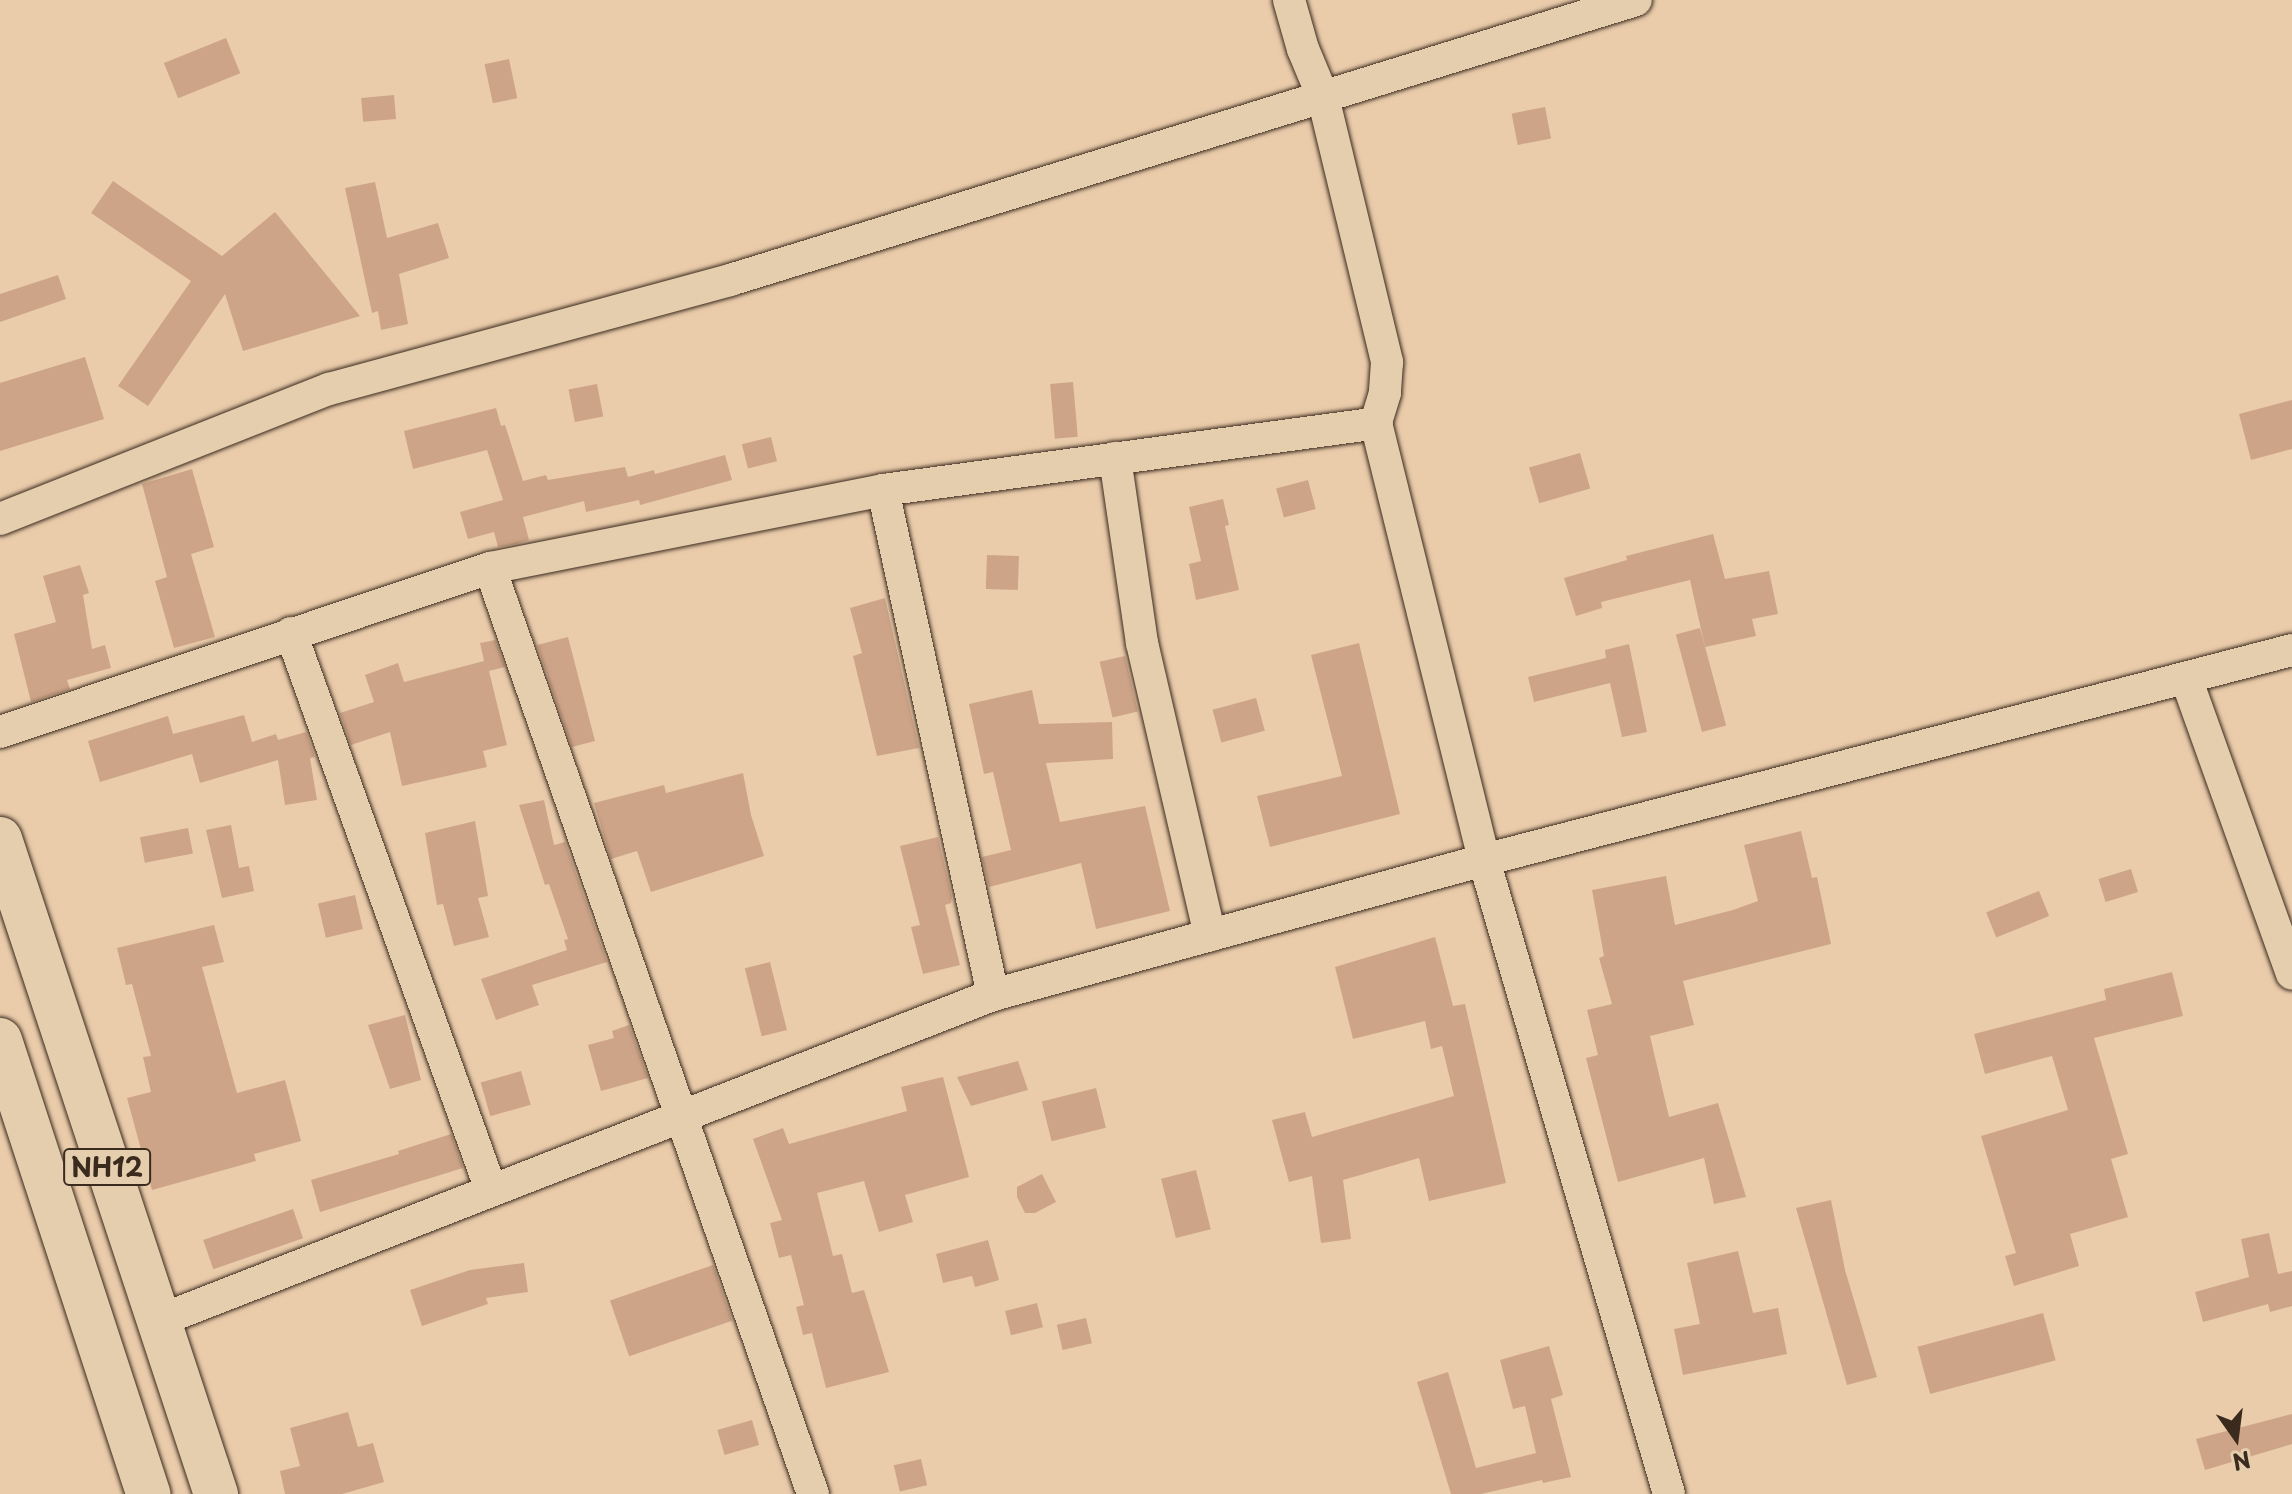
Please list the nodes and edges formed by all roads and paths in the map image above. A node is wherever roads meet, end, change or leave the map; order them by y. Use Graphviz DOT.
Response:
graph roads {
  1 [pos="1289,0"];
  2 [pos="1636,0"];
  3 [pos="1323,97"];
  4 [pos="1376,423"];
  5 [pos="1115,458"];
  6 [pos="883,490"];
  7 [pos="0,519"];
  8 [pos="490,568"];
  9 [pos="291,633"];
  10 [pos="2292,650"];
  11 [pos="2186,678"];
  12 [pos="0,732"];
  13 [pos="0,839"];
  14 [pos="1484,860"];
  15 [pos="1210,935"];
  16 [pos="2292,974"];
  17 [pos="993,995"];
  18 [pos="0,1040"];
  19 [pos="681,1116"];
  20 [pos="491,1190"];
  21 [pos="158,1321"];
  22 [pos="148,1494"];
  23 [pos="216,1494"];
  24 [pos="813,1494"];
  25 [pos="1669,1494"];
  1 -- 3 [label="street"];
  2 -- 3 [label="street"];
  3 -- 4 [label="street"];
  3 -- 7 [label="street"];
  4 -- 5 [label="street"];
  4 -- 14 [label="street"];
  5 -- 6 [label="street"];
  5 -- 15 [label="street"];
  6 -- 8 [label="street"];
  6 -- 17 [label="street"];
  8 -- 9 [label="street"];
  8 -- 19 [label="street"];
  9 -- 12 [label="street"];
  9 -- 20 [label="street"];
  10 -- 11 [label="street"];
  11 -- 14 [label="street"];
  11 -- 16 [label="street"];
  13 -- 21 [label="highway, NH12"];
  14 -- 15 [label="street"];
  14 -- 25 [label="street"];
  15 -- 17 [label="street"];
  17 -- 19 [label="street"];
  18 -- 22 [label="highway, NH12"];
  19 -- 20 [label="street"];
  19 -- 24 [label="street"];
  20 -- 21 [label="street"];
  21 -- 23 [label="highway, NH12"];
}
